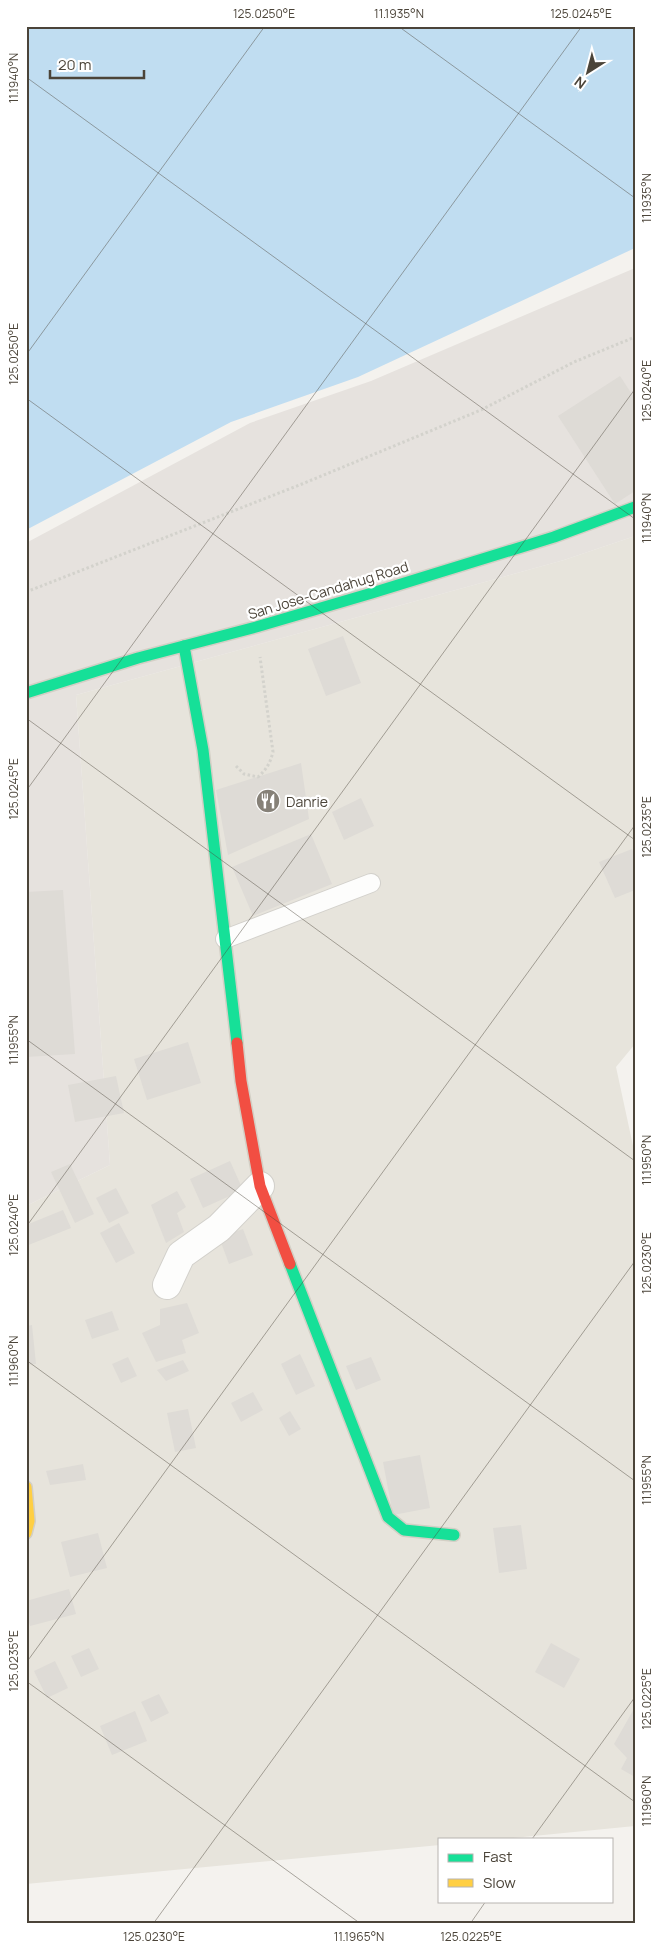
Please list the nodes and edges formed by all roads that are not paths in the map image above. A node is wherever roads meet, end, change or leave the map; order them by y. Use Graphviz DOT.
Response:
graph roads {
  1 [pos="635,506"];
  2 [pos="184,646"];
  3 [pos="26,693"];
  4 [pos="371,883"];
  5 [pos="225,939"];
  6 [pos="260,1186"];
  7 [pos="167,1285"];
  8 [pos="26,1487"];
  9 [pos="26,1532"];
  10 [pos="454,1535"];
  1 -- 2 [label="street, San Jose-Candahug Road"];
  2 -- 3 [label="street, San Jose-Candahug Road"];
  2 -- 5 [label="street"];
  4 -- 5 [label="lane"];
  5 -- 6 [label="street"];
  6 -- 7 [label="street"];
  6 -- 10 [label="street"];
  8 -- 9 [label="street"];
}
